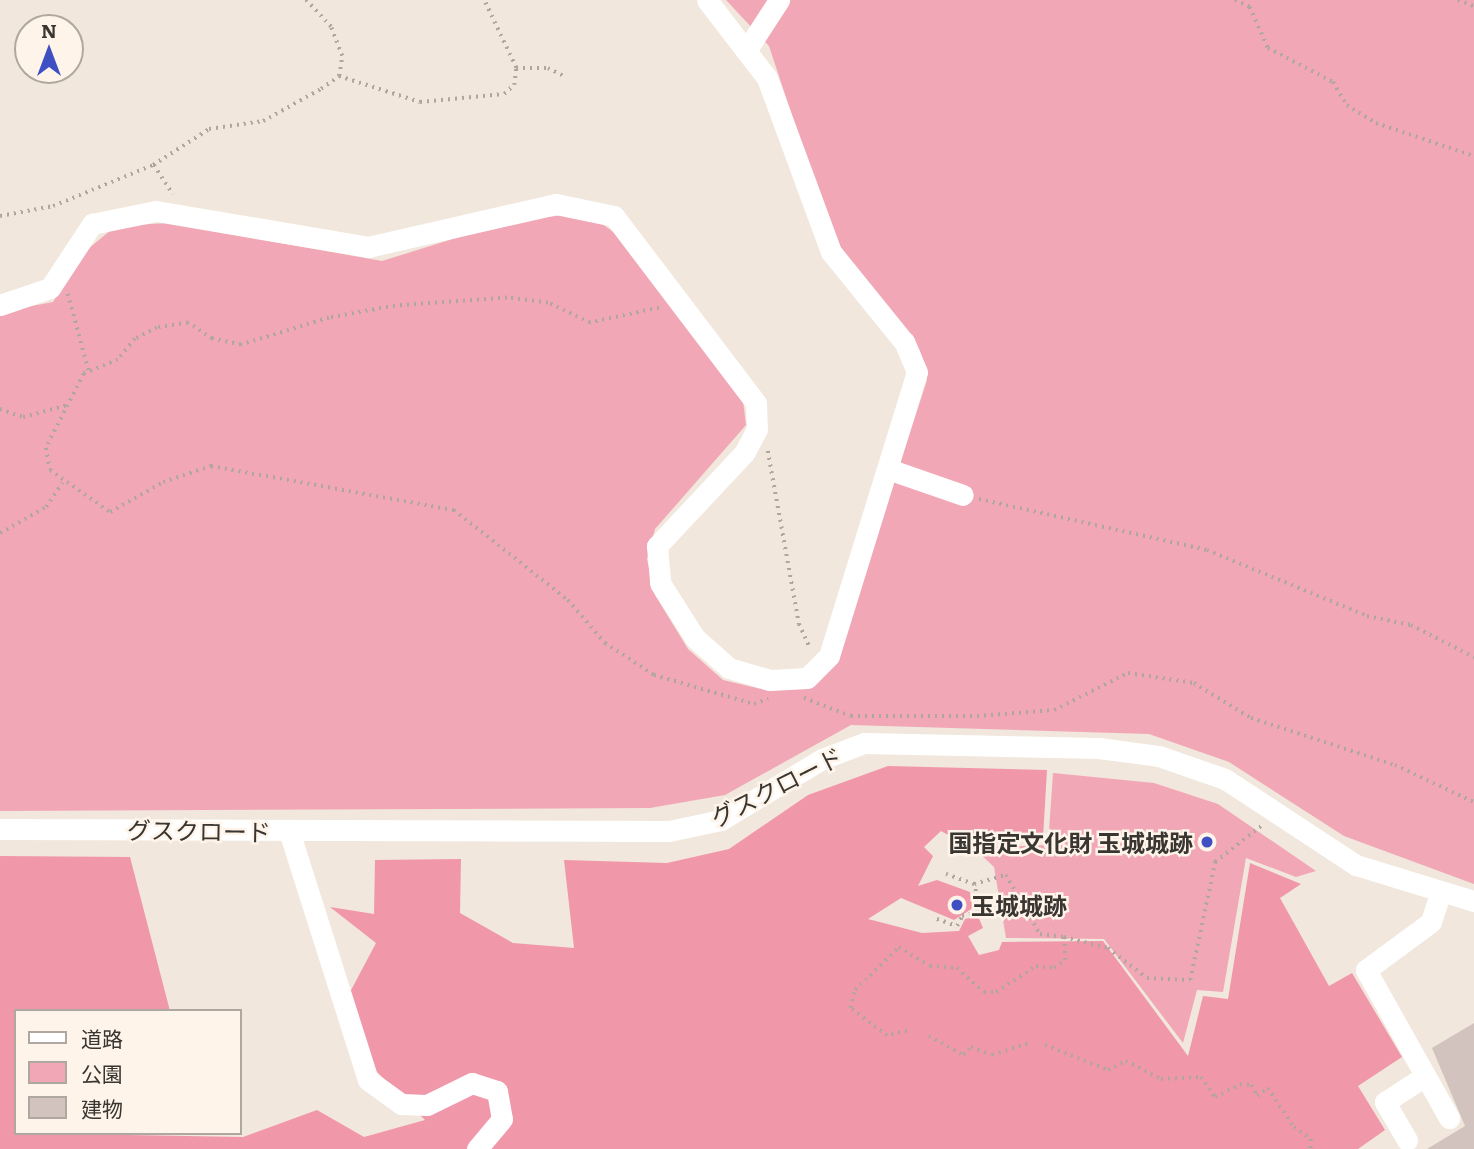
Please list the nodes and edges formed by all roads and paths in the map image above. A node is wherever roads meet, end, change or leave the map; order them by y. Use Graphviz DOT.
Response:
graph roads {
  1 [pos="306,0"];
  2 [pos="484,0"];
  3 [pos="706,0"];
  4 [pos="779,0"];
  5 [pos="1235,0"];
  6 [pos="1458,0"];
  7 [pos="1474,6"];
  8 [pos="746,51"];
  9 [pos="516,68"];
  10 [pos="339,76"];
  11 [pos="566,78"];
  12 [pos="1474,156"];
  13 [pos="153,165"];
  14 [pos="0,216"];
  15 [pos="193,216"];
  16 [pos="61,268"];
  17 [pos="681,304"];
  18 [pos="0,305"];
  19 [pos="89,372"];
  20 [pos="68,405"];
  21 [pos="0,409"];
  22 [pos="757,429"];
  23 [pos="888,469"];
  24 [pos="62,483"];
  25 [pos="963,495"];
  26 [pos="0,533"];
  27 [pos="1474,657"];
  28 [pos="818,667"];
  29 [pos="797,692"];
  30 [pos="772,698"];
  31 [pos="1474,802"];
  32 [pos="1271,807"];
  33 [pos="0,828"];
  34 [pos="289,831"];
  35 [pos="946,874"];
  36 [pos="974,884"];
  37 [pos="1440,894"];
  38 [pos="1474,901"];
  39 [pos="937,919"];
  40 [pos="1064,937"];
  41 [pos="907,1031"];
  42 [pos="929,1036"];
  43 [pos="1029,1043"];
  44 [pos="1045,1045"];
  45 [pos="1425,1076"];
  46 [pos="1449,1118"];
  47 [pos="1407,1140"];
  48 [pos="477,1149"];
  49 [pos="1311,1149"];
  1 -- 10 [label="path"];
  2 -- 9 [label="path"];
  3 -- 8 [label="street"];
  4 -- 8 [label="street"];
  5 -- 12 [label="path"];
  6 -- 7 [label="path"];
  8 -- 23 [label="street"];
  9 -- 10 [label="path"];
  9 -- 11 [label="path"];
  10 -- 13 [label="path"];
  13 -- 14 [label="path"];
  13 -- 15 [label="path"];
  15 -- 16 [label="street"];
  15 -- 17 [label="street"];
  16 -- 18 [label="street"];
  16 -- 19 [label="path"];
  17 -- 19 [label="path"];
  17 -- 22 [label="street"];
  19 -- 20 [label="path"];
  20 -- 21 [label="path"];
  20 -- 24 [label="path"];
  22 -- 28 [label="path"];
  22 -- 29 [label="street"];
  23 -- 25 [label="street"];
  23 -- 28 [label="street"];
  24 -- 26 [label="path"];
  24 -- 30 [label="path"];
  25 -- 27 [label="path"];
  28 -- 29 [label="street"];
  29 -- 31 [label="path"];
  32 -- 34 [label="street, グスクロード"];
  32 -- 37 [label="street, グスクロード"];
  32 -- 40 [label="path"];
  33 -- 34 [label="street, グスクロード"];
  34 -- 48 [label="street"];
  35 -- 36 [label="path"];
  36 -- 39 [label="path"];
  36 -- 40 [label="path"];
  37 -- 38 [label="street, グスクロード"];
  37 -- 45 [label="street"];
  40 -- 41 [label="path"];
  42 -- 43 [label="path"];
  44 -- 49 [label="path"];
  45 -- 46 [label="street"];
  45 -- 47 [label="street"];
}
